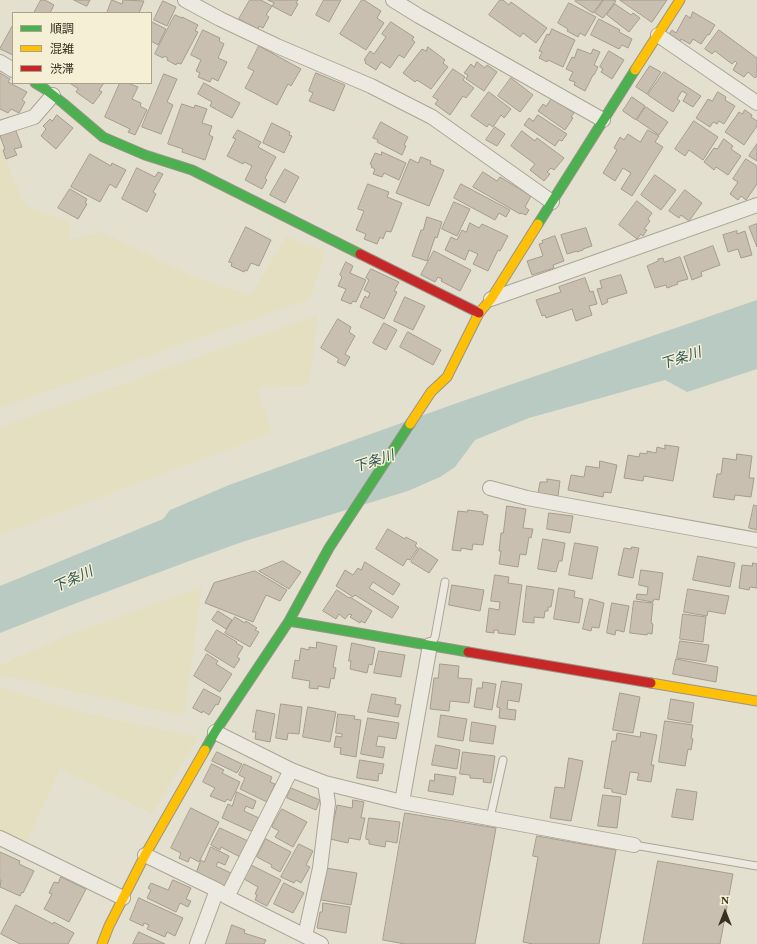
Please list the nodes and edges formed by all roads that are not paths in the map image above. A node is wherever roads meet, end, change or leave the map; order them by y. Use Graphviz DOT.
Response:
graph roads {
  1 [pos="185,0"];
  2 [pos="393,0"];
  3 [pos="680,0"];
  4 [pos="658,35"];
  5 [pos="0,62"];
  6 [pos="12,69"];
  7 [pos="36,84"];
  8 [pos="53,95"];
  9 [pos="756,102"];
  10 [pos="603,120"];
  11 [pos="0,128"];
  12 [pos="552,202"];
  13 [pos="757,205"];
  14 [pos="491,299"];
  15 [pos="479,313"];
  16 [pos="490,488"];
  17 [pos="757,540"];
  18 [pos="445,582"];
  19 [pos="288,620"];
  20 [pos="430,645"];
  21 [pos="757,702"];
  22 [pos="215,732"];
  23 [pos="503,760"];
  24 [pos="291,770"];
  25 [pos="326,783"];
  26 [pos="402,802"];
  27 [pos="490,818"];
  28 [pos="0,838"];
  29 [pos="634,845"];
  30 [pos="145,855"];
  31 [pos="757,866"];
  32 [pos="222,894"];
  33 [pos="123,898"];
  34 [pos="305,936"];
  35 [pos="102,944"];
  36 [pos="198,944"];
  37 [pos="321,944"];
  1 -- 12 [label="street"];
  2 -- 10 [label="street"];
  3 -- 4 [label="street"];
  4 -- 9 [label="street"];
  4 -- 10 [label="street"];
  5 -- 6 [label="street"];
  7 -- 8 [label="street"];
  8 -- 11 [label="street"];
  8 -- 15 [label="street"];
  10 -- 12 [label="street"];
  12 -- 14 [label="street"];
  13 -- 14 [label="street"];
  14 -- 15 [label="street"];
  15 -- 19 [label="street"];
  16 -- 17 [label="street"];
  18 -- 20 [label="lane"];
  19 -- 20 [label="street"];
  19 -- 22 [label="street"];
  20 -- 21 [label="street"];
  20 -- 26 [label="street"];
  22 -- 24 [label="street"];
  22 -- 30 [label="street"];
  23 -- 27 [label="lane"];
  24 -- 25 [label="street"];
  24 -- 32 [label="street"];
  25 -- 26 [label="street"];
  25 -- 34 [label="street"];
  26 -- 27 [label="street"];
  27 -- 29 [label="street"];
  28 -- 33 [label="street"];
  29 -- 31 [label="lane"];
  30 -- 32 [label="street"];
  30 -- 33 [label="street"];
  32 -- 34 [label="street"];
  32 -- 36 [label="street"];
  33 -- 35 [label="street"];
  34 -- 37 [label="street"];
}
